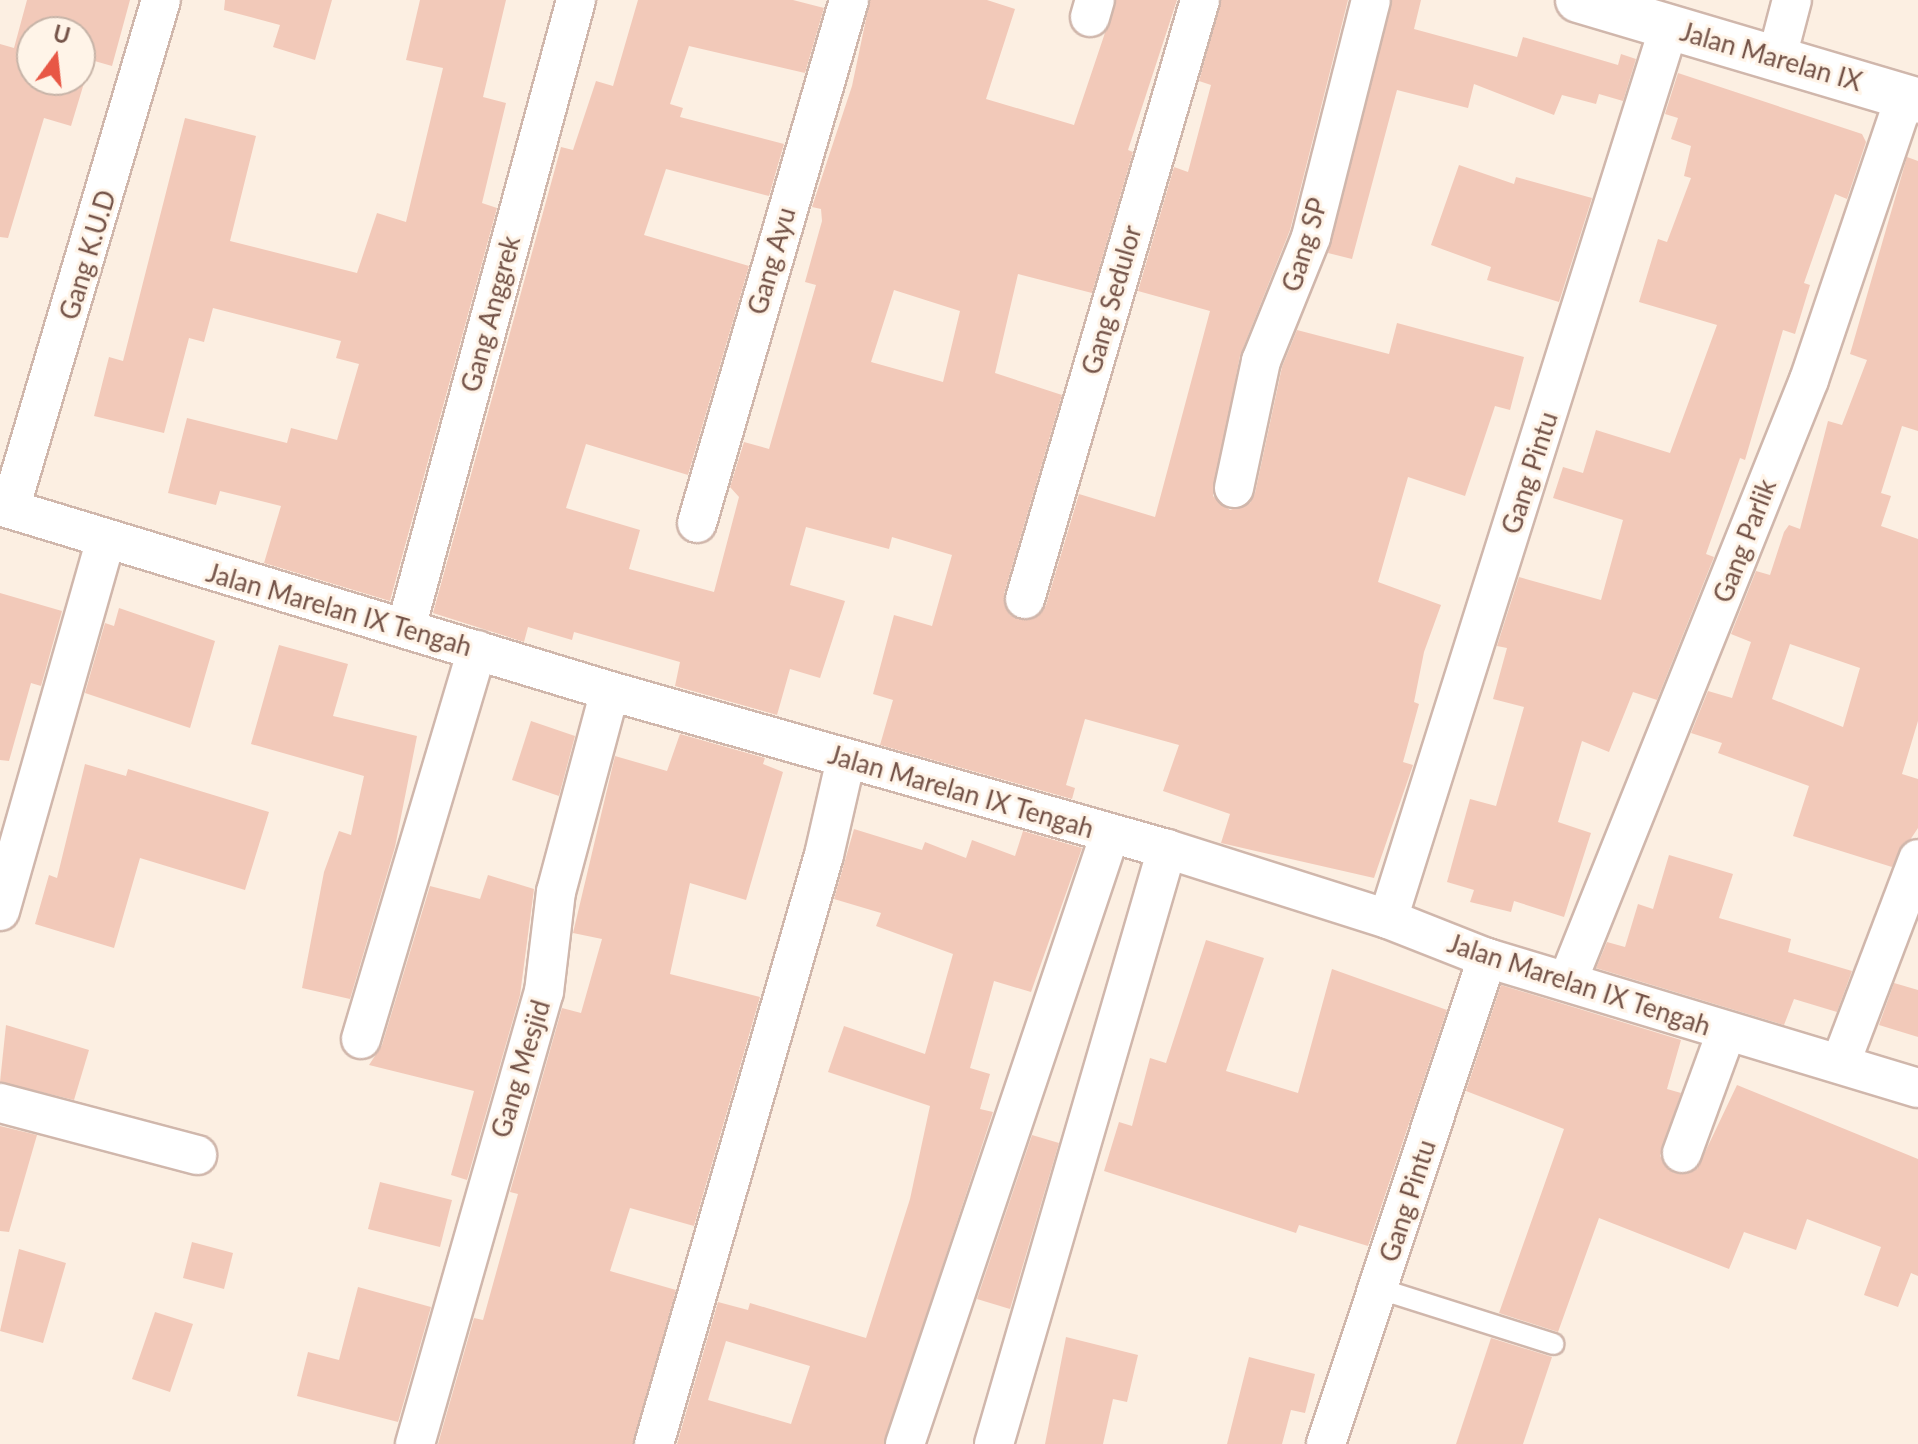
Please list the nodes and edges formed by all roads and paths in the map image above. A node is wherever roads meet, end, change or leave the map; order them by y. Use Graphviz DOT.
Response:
graph roads {
  1 [pos="161,0"];
  2 [pos="576,0"];
  3 [pos="849,0"];
  4 [pos="1200,0"];
  5 [pos="1371,0"];
  6 [pos="1578,0"];
  7 [pos="1792,0"];
  8 [pos="1669,27"];
  9 [pos="1777,57"];
  10 [pos="1912,99"];
  11 [pos="1234,488"];
  12 [pos="5,508"];
  13 [pos="697,523"];
  14 [pos="105,542"];
  15 [pos="1025,599"];
  16 [pos="406,628"];
  17 [pos="477,650"];
  18 [pos="610,691"];
  19 [pos="846,759"];
  20 [pos="1110,834"];
  21 [pos="1167,849"];
  22 [pos="1918,859"];
  23 [pos="0,911"];
  24 [pos="1388,919"];
  25 [pos="1487,958"];
  26 [pos="1568,980"];
  27 [pos="1726,1033"];
  28 [pos="361,1039"];
  29 [pos="1841,1062"];
  30 [pos="1918,1088"];
  31 [pos="0,1103"];
  32 [pos="1682,1153"];
  33 [pos="197,1155"];
  34 [pos="1380,1289"];
  35 [pos="1553,1344"];
  36 [pos="415,1444"];
  37 [pos="654,1444"];
  38 [pos="905,1444"];
  39 [pos="994,1444"];
  40 [pos="1326,1444"];
  1 -- 12 [label="street, Gang K.U.D"];
  2 -- 16 [label="street, Gang Anggrek"];
  3 -- 13 [label="street, Gang Ayu"];
  4 -- 15 [label="street, Gang Sedulor"];
  5 -- 11 [label="street, Gang SP"];
  6 -- 8 [label="main road, Jalan Marelan IX"];
  7 -- 9 [label="street"];
  8 -- 9 [label="main road, Jalan Marelan IX"];
  8 -- 24 [label="street, Gang Pintu"];
  9 -- 10 [label="main road, Jalan Marelan IX"];
  10 -- 26 [label="street, Gang Parlik"];
  12 -- 14 [label="street, Jalan Marelan IX Tengah"];
  14 -- 16 [label="street, Jalan Marelan IX Tengah"];
  14 -- 23 [label="street"];
  16 -- 17 [label="street, Jalan Marelan IX Tengah"];
  17 -- 18 [label="street, Jalan Marelan IX Tengah"];
  17 -- 28 [label="street"];
  18 -- 19 [label="street, Jalan Marelan IX Tengah"];
  18 -- 36 [label="street, Gang Mesjid"];
  19 -- 20 [label="street, Jalan Marelan IX Tengah"];
  19 -- 37 [label="street"];
  20 -- 21 [label="street, Jalan Marelan IX Tengah"];
  20 -- 38 [label="street"];
  21 -- 24 [label="street, Jalan Marelan IX Tengah"];
  21 -- 39 [label="street"];
  22 -- 29 [label="street"];
  24 -- 25 [label="street, Jalan Marelan IX Tengah"];
  25 -- 26 [label="street, Jalan Marelan IX Tengah"];
  25 -- 34 [label="street, Gang Pintu"];
  26 -- 27 [label="street, Jalan Marelan IX Tengah"];
  27 -- 29 [label="street, Jalan Marelan IX Tengah"];
  27 -- 32 [label="street"];
  29 -- 30 [label="street, Jalan Marelan IX Tengah"];
  31 -- 33 [label="street"];
  34 -- 35 [label="lane"];
  34 -- 40 [label="street, Gang Pintu"];
}
